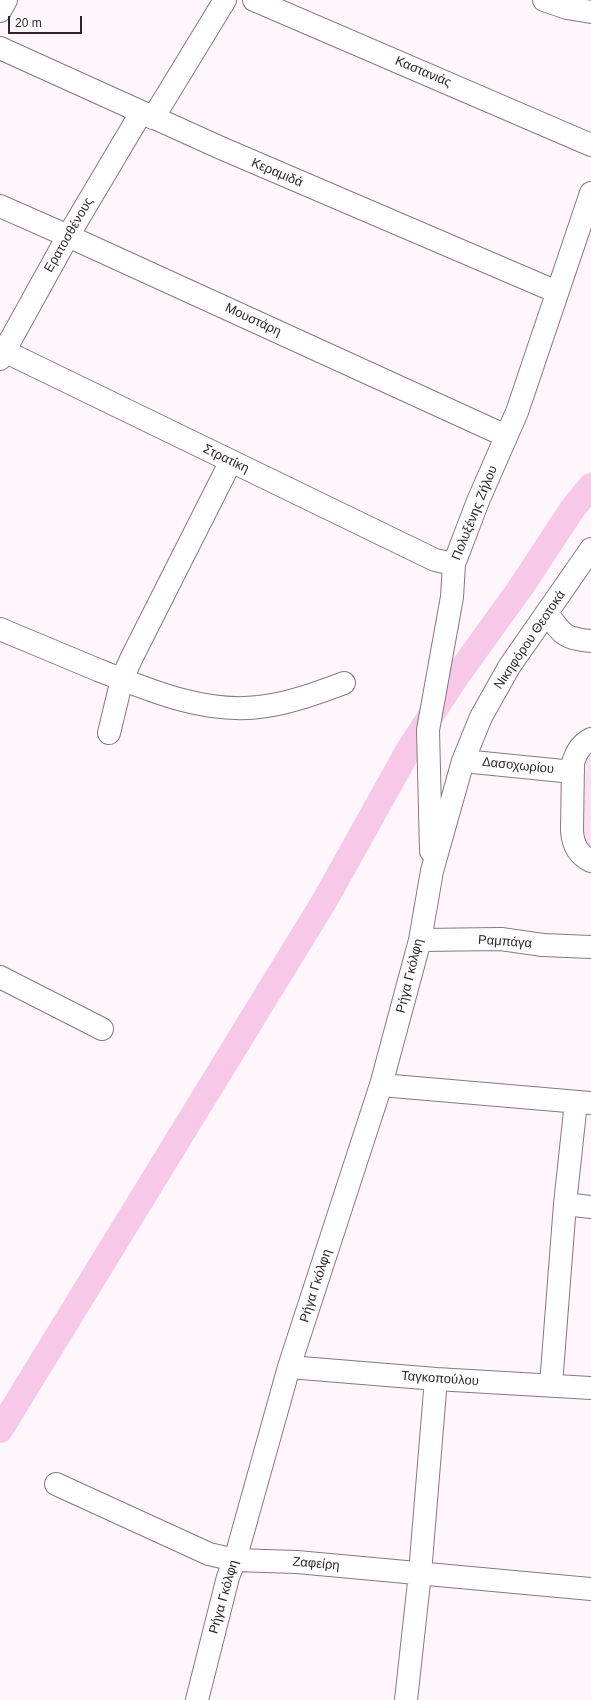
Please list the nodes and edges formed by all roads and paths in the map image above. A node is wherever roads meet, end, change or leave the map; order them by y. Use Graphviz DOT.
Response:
graph roads {
  1 [pos="6,0"];
  2 [pos="225,0"];
  3 [pos="254,0"];
  4 [pos="544,0"];
  5 [pos="0,11"];
  6 [pos="591,12"];
  7 [pos="0,48"];
  8 [pos="147,116"];
  9 [pos="591,145"];
  10 [pos="591,193"];
  11 [pos="0,206"];
  12 [pos="68,236"];
  13 [pos="557,292"];
  14 [pos="1,353"];
  15 [pos="506,436"];
  16 [pos="231,461"];
  17 [pos="591,549"];
  18 [pos="454,564"];
  19 [pos="547,613"];
  20 [pos="0,629"];
  21 [pos="591,641"];
  22 [pos="122,679"];
  23 [pos="344,683"];
  24 [pos="109,733"];
  25 [pos="591,739"];
  26 [pos="463,761"];
  27 [pos="573,772"];
  28 [pos="591,861"];
  29 [pos="432,871"];
  30 [pos="420,940"];
  31 [pos="591,947"];
  32 [pos="0,977"];
  33 [pos="102,1029"];
  34 [pos="381,1085"];
  35 [pos="583,1102"];
  36 [pos="565,1204"];
  37 [pos="591,1207"];
  38 [pos="289,1367"];
  39 [pos="436,1379"];
  40 [pos="551,1385"];
  41 [pos="591,1388"];
  42 [pos="56,1484"];
  43 [pos="235,1560"];
  44 [pos="420,1573"];
  45 [pos="591,1589"];
  46 [pos="197,1700"];
  47 [pos="406,1700"];
  1 -- 5 [label="street"];
  2 -- 8 [label="street, Ερατοσθένους"];
  3 -- 9 [label="street, Καστανιάς"];
  4 -- 6 [label="street"];
  7 -- 8 [label="street, Κεραμιδά"];
  8 -- 12 [label="street, Ερατοσθένους"];
  8 -- 13 [label="street, Κεραμιδά"];
  10 -- 13 [label="street, Πολυξένης Ζήλου"];
  11 -- 12 [label="street, Μουστάρη"];
  12 -- 14 [label="street, Ερατοσθένους"];
  12 -- 15 [label="street, Μουστάρη"];
  13 -- 15 [label="street, Πολυξένης Ζήλου"];
  14 -- 16 [label="street, Στρατίκη"];
  15 -- 18 [label="street, Πολυξένης Ζήλου"];
  16 -- 18 [label="street, Στρατίκη"];
  16 -- 22 [label="street"];
  17 -- 19 [label="street, Νικηφόρου Θεοτοκά"];
  18 -- 29 [label="street, Πολυξένης Ζήλου"];
  19 -- 21 [label="street"];
  19 -- 26 [label="street, Νικηφόρου Θεοτοκά"];
  20 -- 22 [label="street"];
  22 -- 23 [label="street"];
  22 -- 24 [label="street"];
  25 -- 27 [label="street"];
  26 -- 27 [label="street, Δασοχωρίου"];
  26 -- 29 [label="street, Νικηφόρου Θεοτοκά"];
  27 -- 28 [label="street"];
  29 -- 30 [label="street, Ρήγα Γκόλφη"];
  30 -- 31 [label="street, Ραμπάγα"];
  30 -- 34 [label="street, Ρήγα Γκόλφη"];
  32 -- 33 [label="street"];
  34 -- 35 [label="street"];
  34 -- 38 [label="street, Ρήγα Γκόλφη"];
  35 -- 36 [label="street"];
  36 -- 37 [label="street"];
  36 -- 40 [label="street"];
  38 -- 39 [label="street, Ταγκοπούλου"];
  38 -- 43 [label="street, Ρήγα Γκόλφη"];
  39 -- 40 [label="street, Ταγκοπούλου"];
  39 -- 44 [label="street"];
  40 -- 41 [label="street, Ταγκοπούλου"];
  42 -- 43 [label="street, Ζαφείρη"];
  43 -- 44 [label="street, Ζαφείρη"];
  43 -- 46 [label="street, Ρήγα Γκόλφη"];
  44 -- 45 [label="street, Ζαφείρη"];
  44 -- 47 [label="street"];
}
